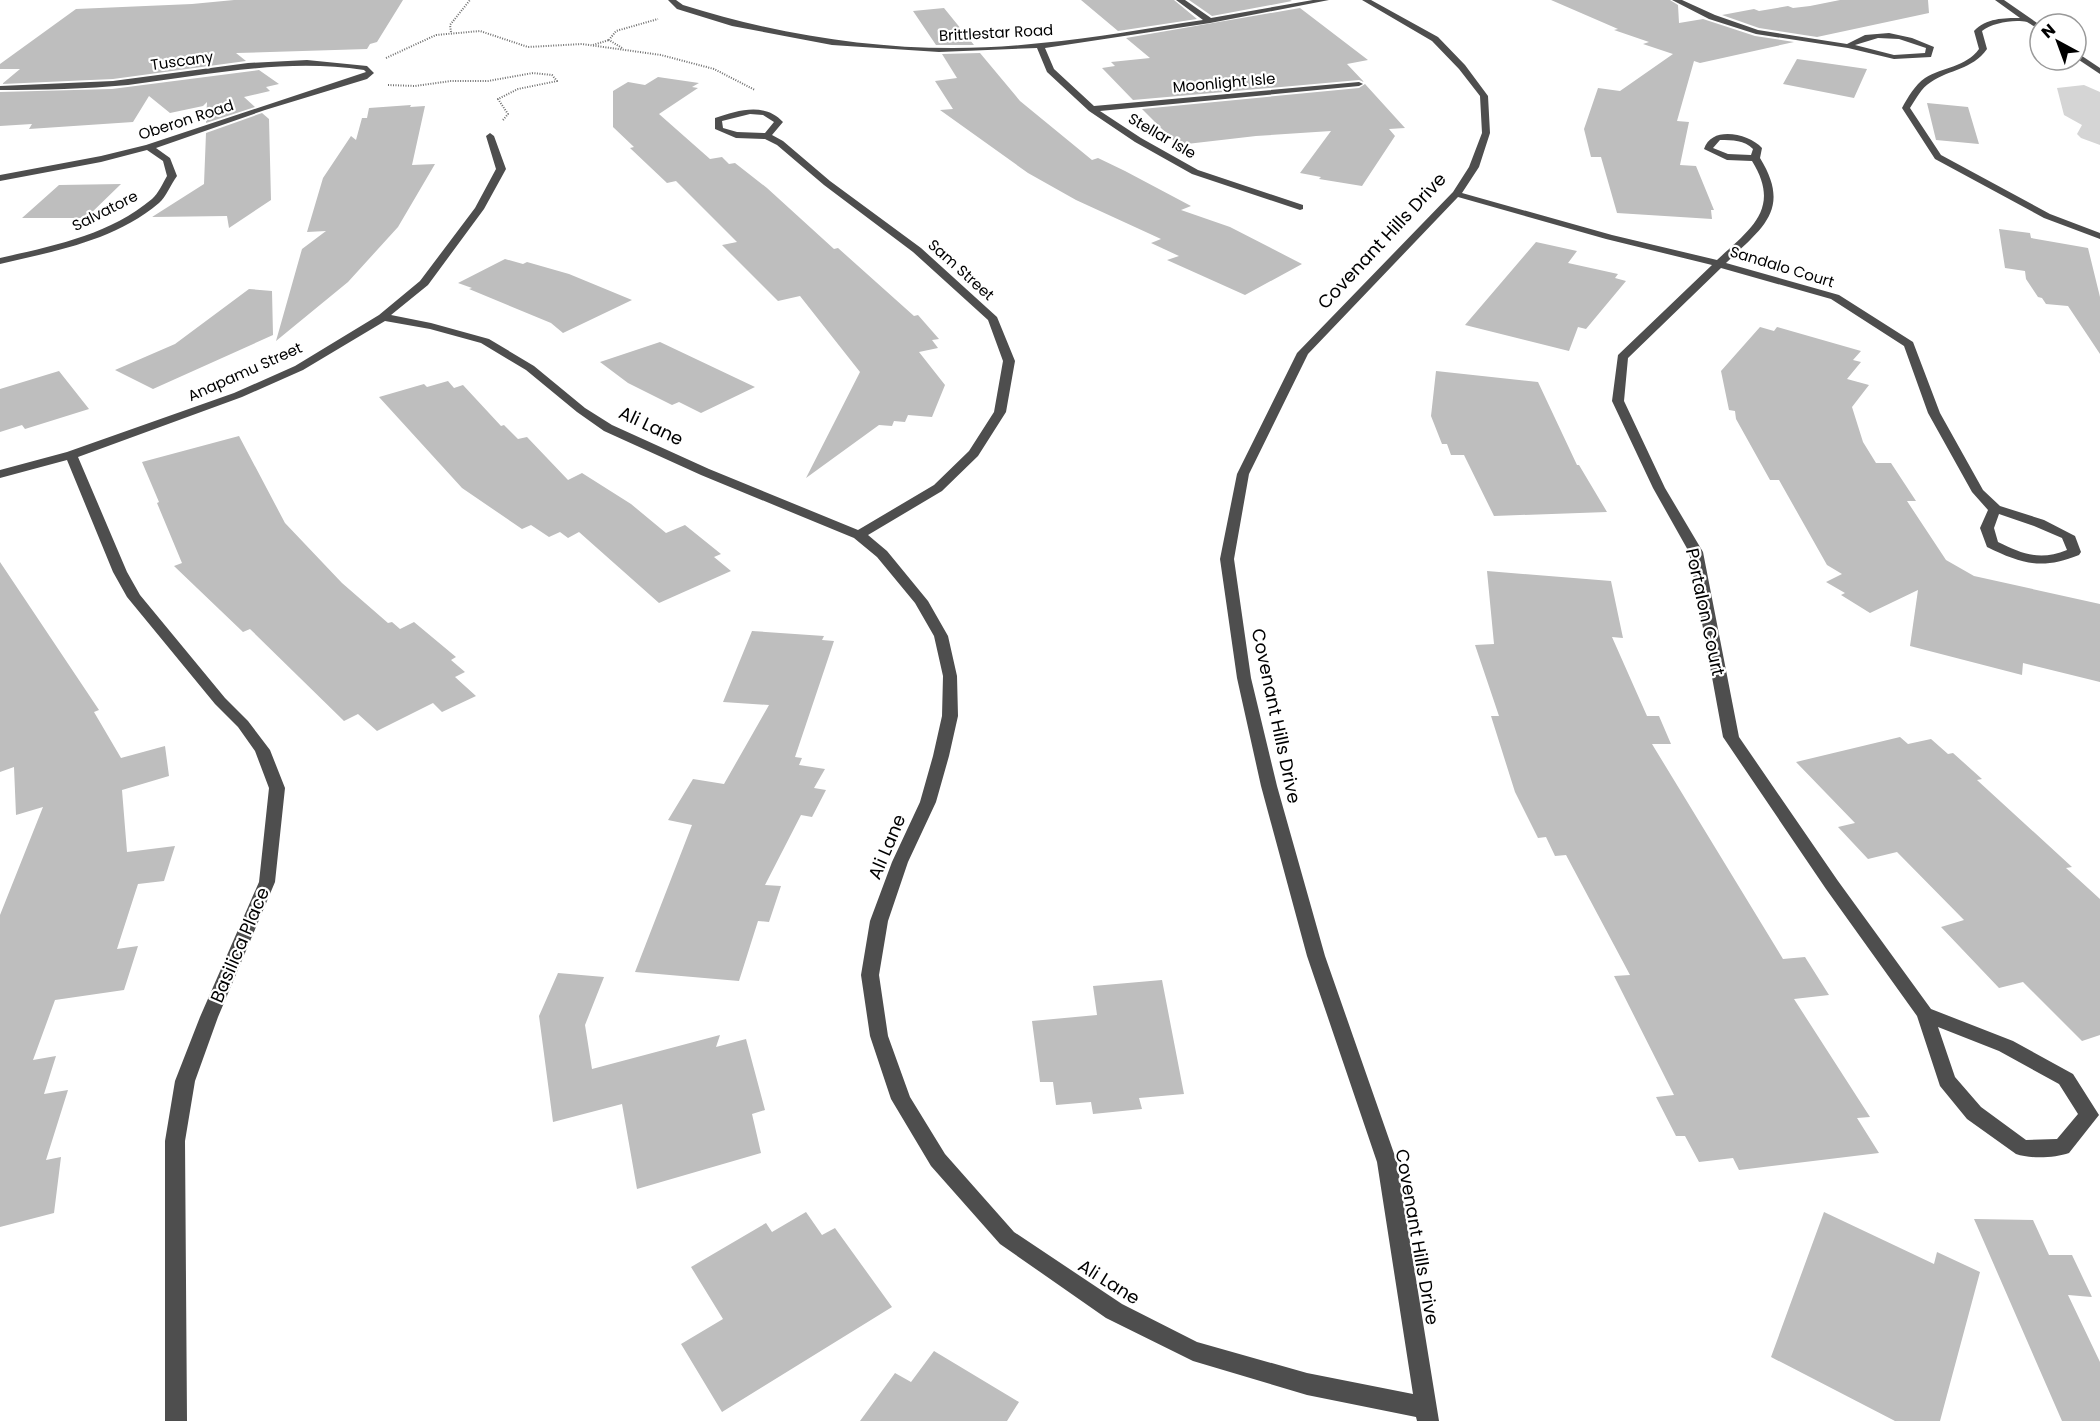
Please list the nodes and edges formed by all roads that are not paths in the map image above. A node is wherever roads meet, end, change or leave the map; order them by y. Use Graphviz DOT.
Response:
graph roads {
  1 [pos="672,0"];
  2 [pos="1180,0"];
  3 [pos="1325,0"];
  4 [pos="1365,0"];
  5 [pos="1676,0"];
  6 [pos="1998,0"];
  7 [pos="2028,20"];
  8 [pos="1209,21"];
  9 [pos="1040,46"];
  10 [pos="1848,46"];
  11 [pos="366,73"];
  12 [pos="1359,84"];
  13 [pos="0,88"];
  14 [pos="1092,109"];
  15 [pos="767,135"];
  16 [pos="490,136"];
  17 [pos="149,147"];
  18 [pos="1755,158"];
  19 [pos="0,178"];
  20 [pos="1456,194"];
  21 [pos="1300,207"];
  22 [pos="2100,236"];
  23 [pos="0,261"];
  24 [pos="1720,264"];
  25 [pos="382,317"];
  26 [pos="72,455"];
  27 [pos="0,474"];
  28 [pos="1995,509"];
  29 [pos="859,534"];
  30 [pos="1925,1014"];
  31 [pos="1427,1415"];
  32 [pos="177,1421"];
  1 -- 9 [label="street, Brittlestar Road"];
  2 -- 8 [label="street"];
  3 -- 8 [label="street, Brittlestar Road"];
  4 -- 20 [label="street, Covenant Hills Drive"];
  5 -- 10 [label="street"];
  6 -- 7 [label="street"];
  7 -- 22 [label="street"];
  8 -- 9 [label="street, Brittlestar Road"];
  9 -- 14 [label="street, Stellar Isle"];
  10 -- 10 [label="street"];
  11 -- 13 [label="street, Tuscany"];
  11 -- 17 [label="street, Oberon Road"];
  12 -- 14 [label="street, Moonlight Isle"];
  14 -- 21 [label="street, Stellar Isle"];
  15 -- 15 [label="street"];
  15 -- 29 [label="street, Sam Street"];
  16 -- 25 [label="street, Anapamu Street"];
  17 -- 19 [label="street, Oberon Road"];
  17 -- 23 [label="street, Salvatore"];
  18 -- 18 [label="street, Portalon Court"];
  18 -- 24 [label="street, Portalon Court"];
  20 -- 24 [label="street, Sandalo Court"];
  20 -- 31 [label="street, Covenant Hills Drive"];
  24 -- 28 [label="street, Sandalo Court"];
  24 -- 30 [label="street, Portalon Court"];
  25 -- 26 [label="street, Anapamu Street"];
  25 -- 29 [label="street, Ali Lane"];
  26 -- 27 [label="street, Anapamu Street"];
  26 -- 32 [label="street, Basilica Place"];
  28 -- 28 [label="street"];
  29 -- 31 [label="street, Ali Lane"];
  30 -- 30 [label="street, Portalon Court"];
}
